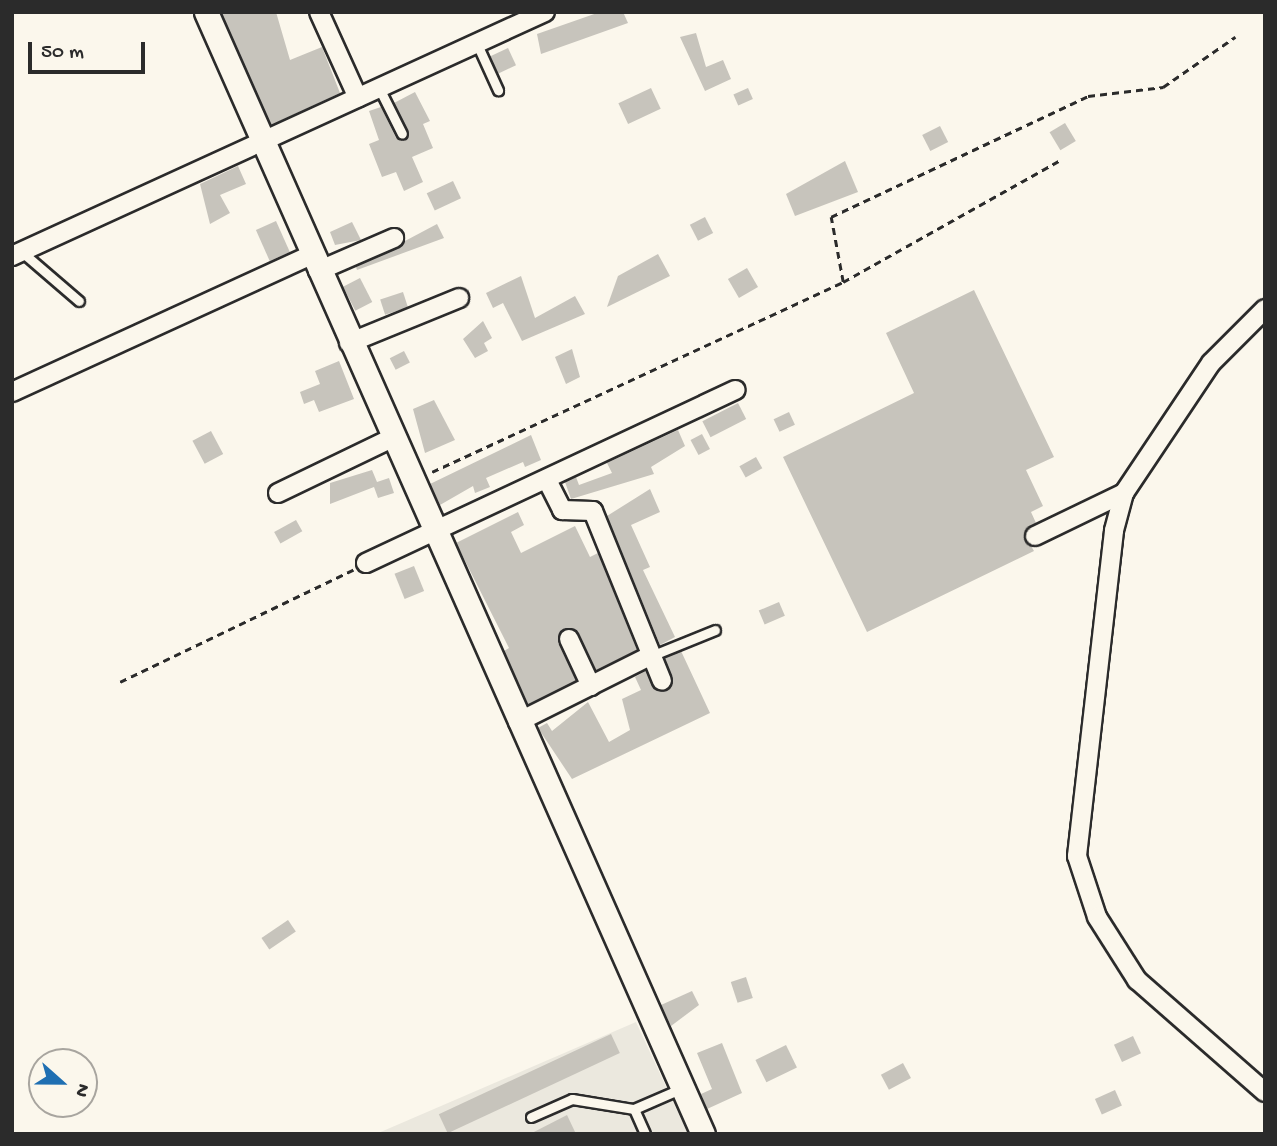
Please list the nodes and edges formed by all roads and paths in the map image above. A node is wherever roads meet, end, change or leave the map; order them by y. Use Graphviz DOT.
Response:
graph roads {
  1 [pos="206,12"];
  2 [pos="319,12"];
  3 [pos="541,13"];
  4 [pos="1235,37"];
  5 [pos="477,44"];
  6 [pos="379,88"];
  7 [pos="498,89"];
  8 [pos="358,98"];
  9 [pos="402,134"];
  10 [pos="264,140"];
  11 [pos="1062,159"];
  12 [pos="394,238"];
  13 [pos="17,254"];
  14 [pos="314,263"];
  15 [pos="843,282"];
  16 [pos="459,298"];
  17 [pos="79,301"];
  18 [pos="1265,309"];
  19 [pos="349,342"];
  20 [pos="736,390"];
  21 [pos="12,392"];
  22 [pos="390,439"];
  23 [pos="547,480"];
  24 [pos="413,481"];
  25 [pos="278,493"];
  26 [pos="1124,493"];
  27 [pos="436,534"];
  28 [pos="1035,536"];
  29 [pos="366,563"];
  30 [pos="715,630"];
  31 [pos="569,639"];
  32 [pos="650,656"];
  33 [pos="662,681"];
  34 [pos="120,682"];
  35 [pos="591,686"];
  36 [pos="518,722"];
  37 [pos="682,1088"];
  38 [pos="1265,1092"];
  39 [pos="634,1109"];
  40 [pos="531,1117"];
  41 [pos="645,1134"];
  42 [pos="703,1134"];
  1 -- 10 [label="street"];
  2 -- 8 [label="street"];
  3 -- 5 [label="street"];
  4 -- 15 [label="path"];
  5 -- 6 [label="street"];
  5 -- 7 [label="lane"];
  6 -- 8 [label="street"];
  6 -- 9 [label="lane"];
  8 -- 10 [label="street"];
  10 -- 13 [label="street"];
  10 -- 14 [label="street"];
  11 -- 15 [label="path"];
  12 -- 14 [label="street"];
  13 -- 17 [label="lane"];
  14 -- 19 [label="street"];
  14 -- 21 [label="street"];
  15 -- 24 [label="path"];
  16 -- 19 [label="street"];
  18 -- 26 [label="street"];
  19 -- 22 [label="street"];
  20 -- 23 [label="street"];
  22 -- 24 [label="street"];
  22 -- 25 [label="street"];
  23 -- 27 [label="street"];
  23 -- 32 [label="street"];
  24 -- 27 [label="street"];
  26 -- 28 [label="street"];
  26 -- 38 [label="street"];
  27 -- 29 [label="street"];
  27 -- 36 [label="street"];
  29 -- 34 [label="path"];
  30 -- 32 [label="lane"];
  31 -- 35 [label="street"];
  32 -- 33 [label="street"];
  32 -- 35 [label="street"];
  35 -- 36 [label="street"];
  36 -- 37 [label="street"];
  37 -- 39 [label="lane"];
  37 -- 42 [label="street"];
  39 -- 40 [label="lane"];
  39 -- 41 [label="lane"];
}
